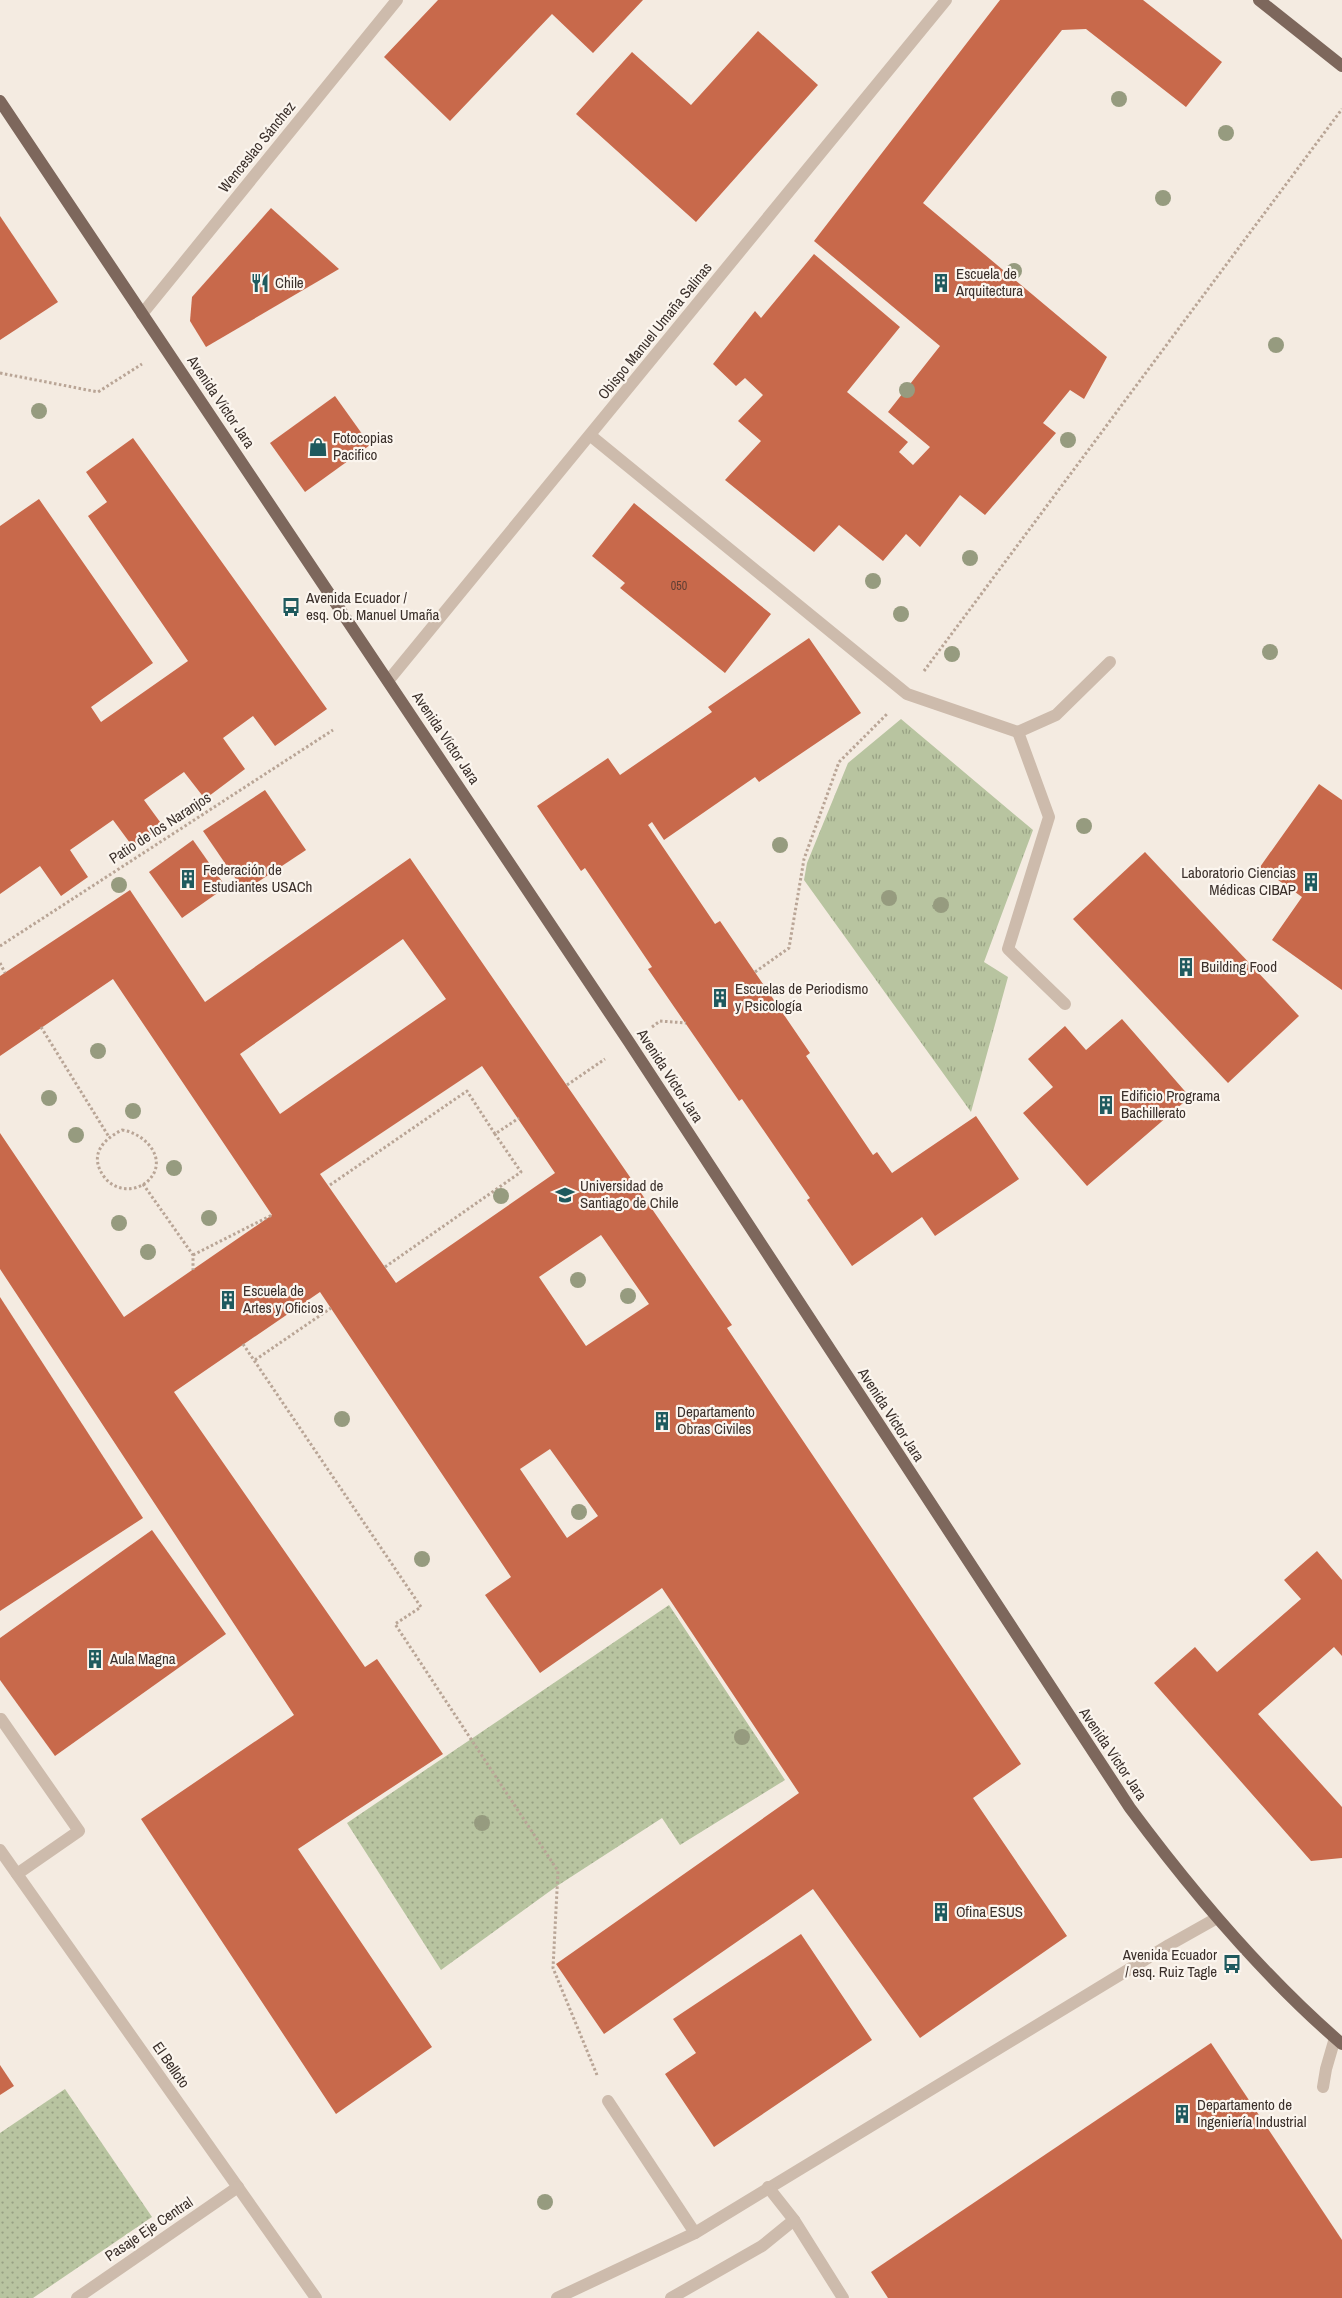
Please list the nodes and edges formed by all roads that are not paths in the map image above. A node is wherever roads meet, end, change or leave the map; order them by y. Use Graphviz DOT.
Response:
graph roads {
  1 [pos="397,0"];
  2 [pos="946,0"];
  3 [pos="1259,0"];
  4 [pos="1342,66"];
  5 [pos="0,101"];
  6 [pos="142,314"];
  7 [pos="591,436"];
  8 [pos="1110,662"];
  9 [pos="388,681"];
  10 [pos="1018,732"];
  11 [pos="1065,1004"];
  12 [pos="1,1719"];
  13 [pos="0,1850"];
  14 [pos="17,1874"];
  15 [pos="1217,1918"];
  16 [pos="1339,2041"];
  17 [pos="1323,2087"];
  18 [pos="608,2101"];
  19 [pos="238,2187"];
  20 [pos="768,2187"];
  21 [pos="794,2220"];
  22 [pos="695,2233"];
  23 [pos="77,2298"];
  24 [pos="316,2298"];
  25 [pos="557,2298"];
  26 [pos="671,2298"];
  27 [pos="843,2298"];
  1 -- 6 [label="street, Wenceslao Sánchez"];
  2 -- 7 [label="street, Obispo Manuel Umaña Salinas"];
  3 -- 4 [label="main road"];
  5 -- 6 [label="main road, Avenida Víctor Jara"];
  6 -- 9 [label="main road, Avenida Víctor Jara"];
  7 -- 9 [label="street, Obispo Manuel Umaña Salinas"];
  7 -- 10 [label="street"];
  8 -- 10 [label="street"];
  9 -- 15 [label="main road, Avenida Víctor Jara"];
  10 -- 11 [label="street"];
  12 -- 14 [label="street"];
  13 -- 14 [label="street, El Belloto"];
  14 -- 19 [label="street, El Belloto"];
  15 -- 16 [label="main road, Avenida Víctor Jara"];
  15 -- 20 [label="street"];
  16 -- 17 [label="street"];
  18 -- 22 [label="street"];
  19 -- 23 [label="street, Pasaje Eje Central"];
  19 -- 24 [label="street, El Belloto"];
  20 -- 21 [label="street"];
  20 -- 22 [label="street"];
  21 -- 26 [label="street"];
  21 -- 27 [label="street"];
  22 -- 25 [label="street"];
}
